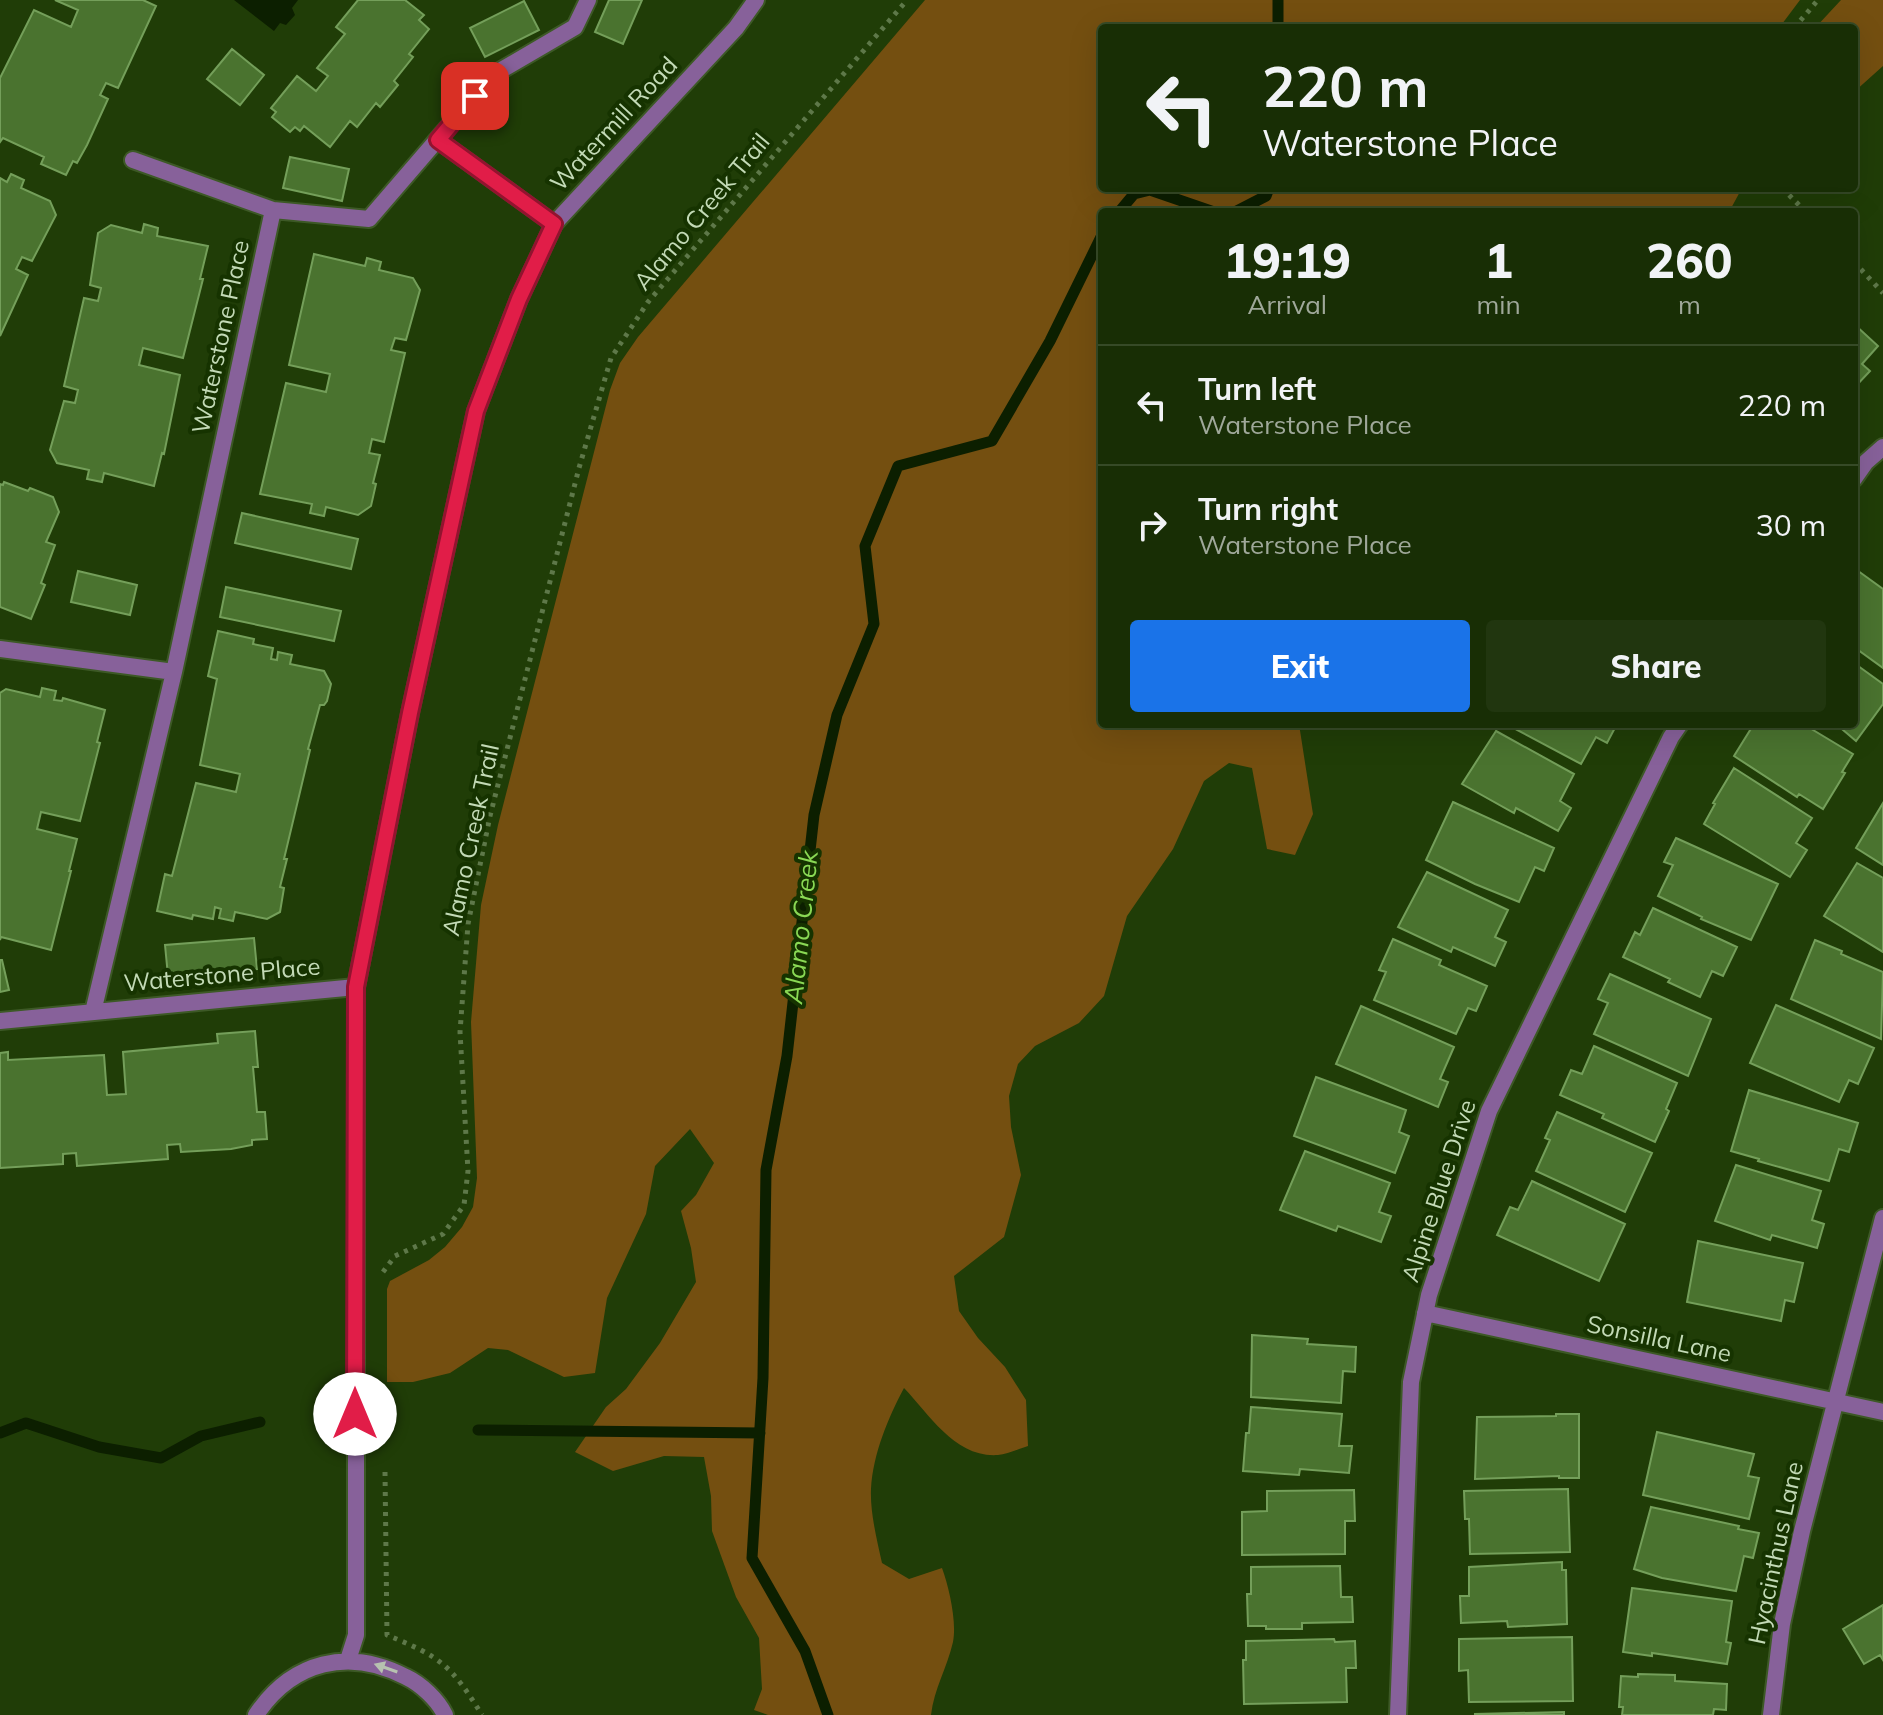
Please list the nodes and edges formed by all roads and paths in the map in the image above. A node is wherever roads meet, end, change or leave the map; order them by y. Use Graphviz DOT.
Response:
graph roads {
  1 [pos="588,0"];
  2 [pos="756,0"];
  3 [pos="907,0"];
  4 [pos="1818,0"];
  5 [pos="1797,24"];
  6 [pos="438,140"];
  7 [pos="133,160"];
  8 [pos="1786,192"];
  9 [pos="1802,208"];
  10 [pos="273,210"];
  11 [pos="554,224"];
  12 [pos="1858,266"];
  13 [pos="1883,293"];
  14 [pos="1883,447"];
  15 [pos="1858,473"];
  16 [pos="0,649"];
  17 [pos="174,672"];
  18 [pos="1677,728"];
  19 [pos="356,987"];
  20 [pos="93,1012"];
  21 [pos="0,1021"];
  22 [pos="1883,1218"];
  23 [pos="379,1277"];
  24 [pos="1425,1313"];
  25 [pos="1833,1402"];
  26 [pos="1883,1412"];
  27 [pos="385,1466"];
  28 [pos="348,1660"];
  29 [pos="256,1715"];
  30 [pos="445,1715"];
  31 [pos="482,1715"];
  32 [pos="1398,1715"];
  33 [pos="1771,1715"];
  1 -- 6 [label="street"];
  2 -- 11 [label="street, Watermill Road"];
  3 -- 23 [label="path, Alamo Creek Trail"];
  4 -- 5 [label="path"];
  6 -- 10 [label="street"];
  6 -- 11 [label="street"];
  7 -- 10 [label="street"];
  8 -- 9 [label="path"];
  10 -- 17 [label="street, Waterstone Place"];
  11 -- 19 [label="street, Watermill Road"];
  12 -- 13 [label="path"];
  14 -- 15 [label="street"];
  16 -- 17 [label="street"];
  17 -- 20 [label="street, Waterstone Place"];
  18 -- 24 [label="street, Alpine Blue Drive"];
  19 -- 20 [label="street, Waterstone Place"];
  19 -- 28 [label="street, Watermill Road"];
  20 -- 21 [label="street, Waterstone Place"];
  22 -- 25 [label="street, Hyacinthus Lane"];
  24 -- 25 [label="street, Sonsilla Lane"];
  24 -- 32 [label="street, Alpine Blue Drive"];
  25 -- 26 [label="street, Sonsilla Lane"];
  25 -- 33 [label="street, Hyacinthus Lane"];
  27 -- 31 [label="path"];
  28 -- 29 [label="street"];
  30 -- 28 [label="street, one-way"];
}
